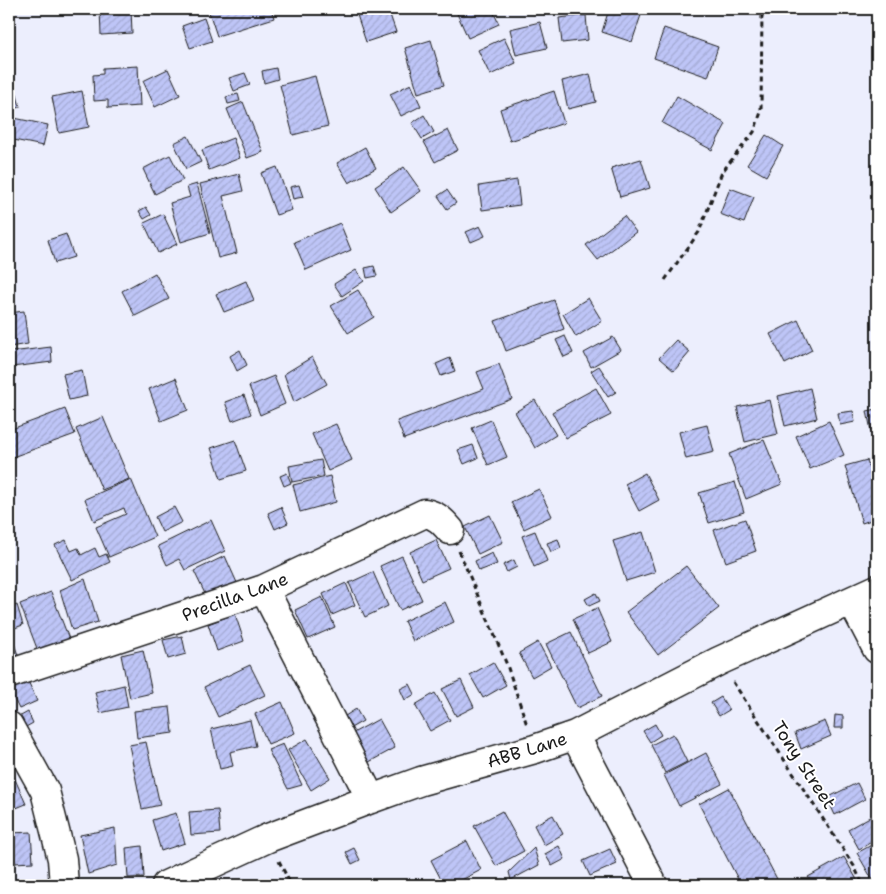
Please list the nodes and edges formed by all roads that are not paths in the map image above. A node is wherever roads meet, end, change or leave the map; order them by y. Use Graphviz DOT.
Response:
graph roads {
  1 [pos="450,530"];
  2 [pos="264,589"];
  3 [pos="877,589"];
  4 [pos="852,601"];
  5 [pos="877,649"];
  6 [pos="9,674"];
  7 [pos="9,726"];
  8 [pos="575,735"];
  9 [pos="18,762"];
  10 [pos="371,799"];
  11 [pos="64,885"];
  12 [pos="166,885"];
  13 [pos="653,885"];
  1 -- 2 [label="street, Precilla Lane"];
  2 -- 6 [label="street, Precilla Lane"];
  2 -- 10 [label="street"];
  3 -- 4 [label="street, ABB Lane"];
  4 -- 5 [label="street"];
  4 -- 8 [label="street, ABB Lane"];
  7 -- 9 [label="street"];
  8 -- 10 [label="street, ABB Lane"];
  8 -- 13 [label="street"];
  9 -- 11 [label="street"];
  10 -- 12 [label="street, ABB Lane"];
}
